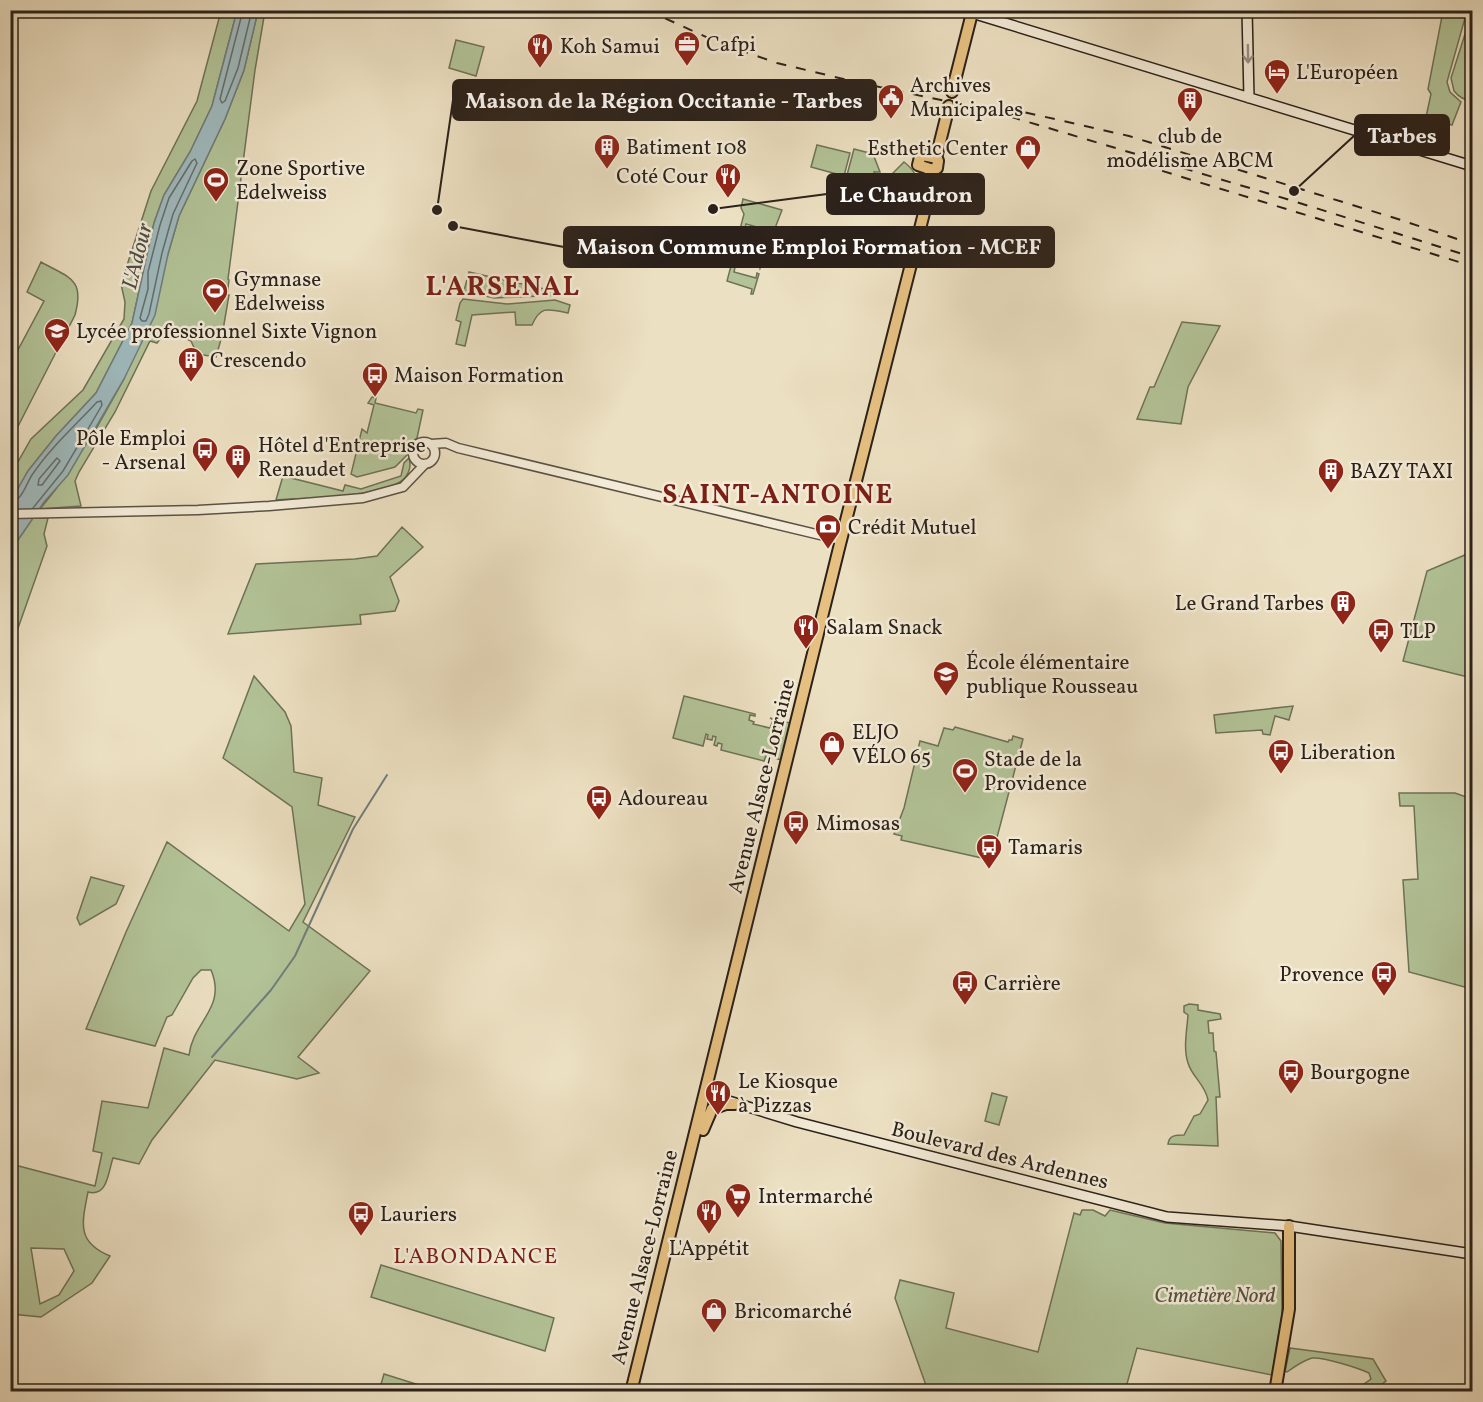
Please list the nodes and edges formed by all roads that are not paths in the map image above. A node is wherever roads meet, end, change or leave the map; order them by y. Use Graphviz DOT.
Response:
graph roads {
  1 [pos="1247,10"];
  2 [pos="969,11"];
  3 [pos="952,92"];
  4 [pos="1249,98"];
  5 [pos="950,106"];
  6 [pos="936,158"];
  7 [pos="1473,166"];
  8 [pos="926,168"];
  9 [pos="431,444"];
  10 [pos="458,448"];
  11 [pos="435,454"];
  12 [pos="414,457"];
  13 [pos="425,464"];
  14 [pos="413,476"];
  15 [pos="10,514"];
  16 [pos="841,540"];
  17 [pos="705,1094"];
  18 [pos="735,1104"];
  19 [pos="679,1197"];
  20 [pos="1289,1226"];
  21 [pos="1473,1254"];
  22 [pos="631,1392"];
  23 [pos="1275,1392"];
  1 -- 4 [label="main road, one-way"];
  2 -- 3 [label="main road"];
  2 -- 4 [label="main road"];
  4 -- 7 [label="main road"];
  5 -- 6 [label="main road"];
  6 -- 8 [label="main road, Avenue Alsace-Lorraine"];
  6 -- 8 [label="main road"];
  8 -- 16 [label="main road, Avenue Alsace-Lorraine"];
  9 -- 10 [label="street"];
  9 -- 11 [label="street"];
  9 -- 12 [label="street"];
  10 -- 11 [label="street"];
  10 -- 16 [label="street"];
  11 -- 13 [label="street"];
  12 -- 13 [label="street"];
  12 -- 14 [label="street"];
  13 -- 14 [label="street"];
  14 -- 15 [label="street"];
  16 -- 17 [label="main road, Avenue Alsace-Lorraine"];
  17 -- 18 [label="main road, Boulevard des Ardennes"];
  17 -- 19 [label="main road, Avenue Alsace-Lorraine"];
  18 -- 19 [label="main road"];
  18 -- 20 [label="main road, Boulevard des Ardennes"];
  19 -- 22 [label="main road, Avenue Alsace-Lorraine"];
  20 -- 21 [label="main road, Boulevard des Ardennes"];
  20 -- 23 [label="main road"];
}
